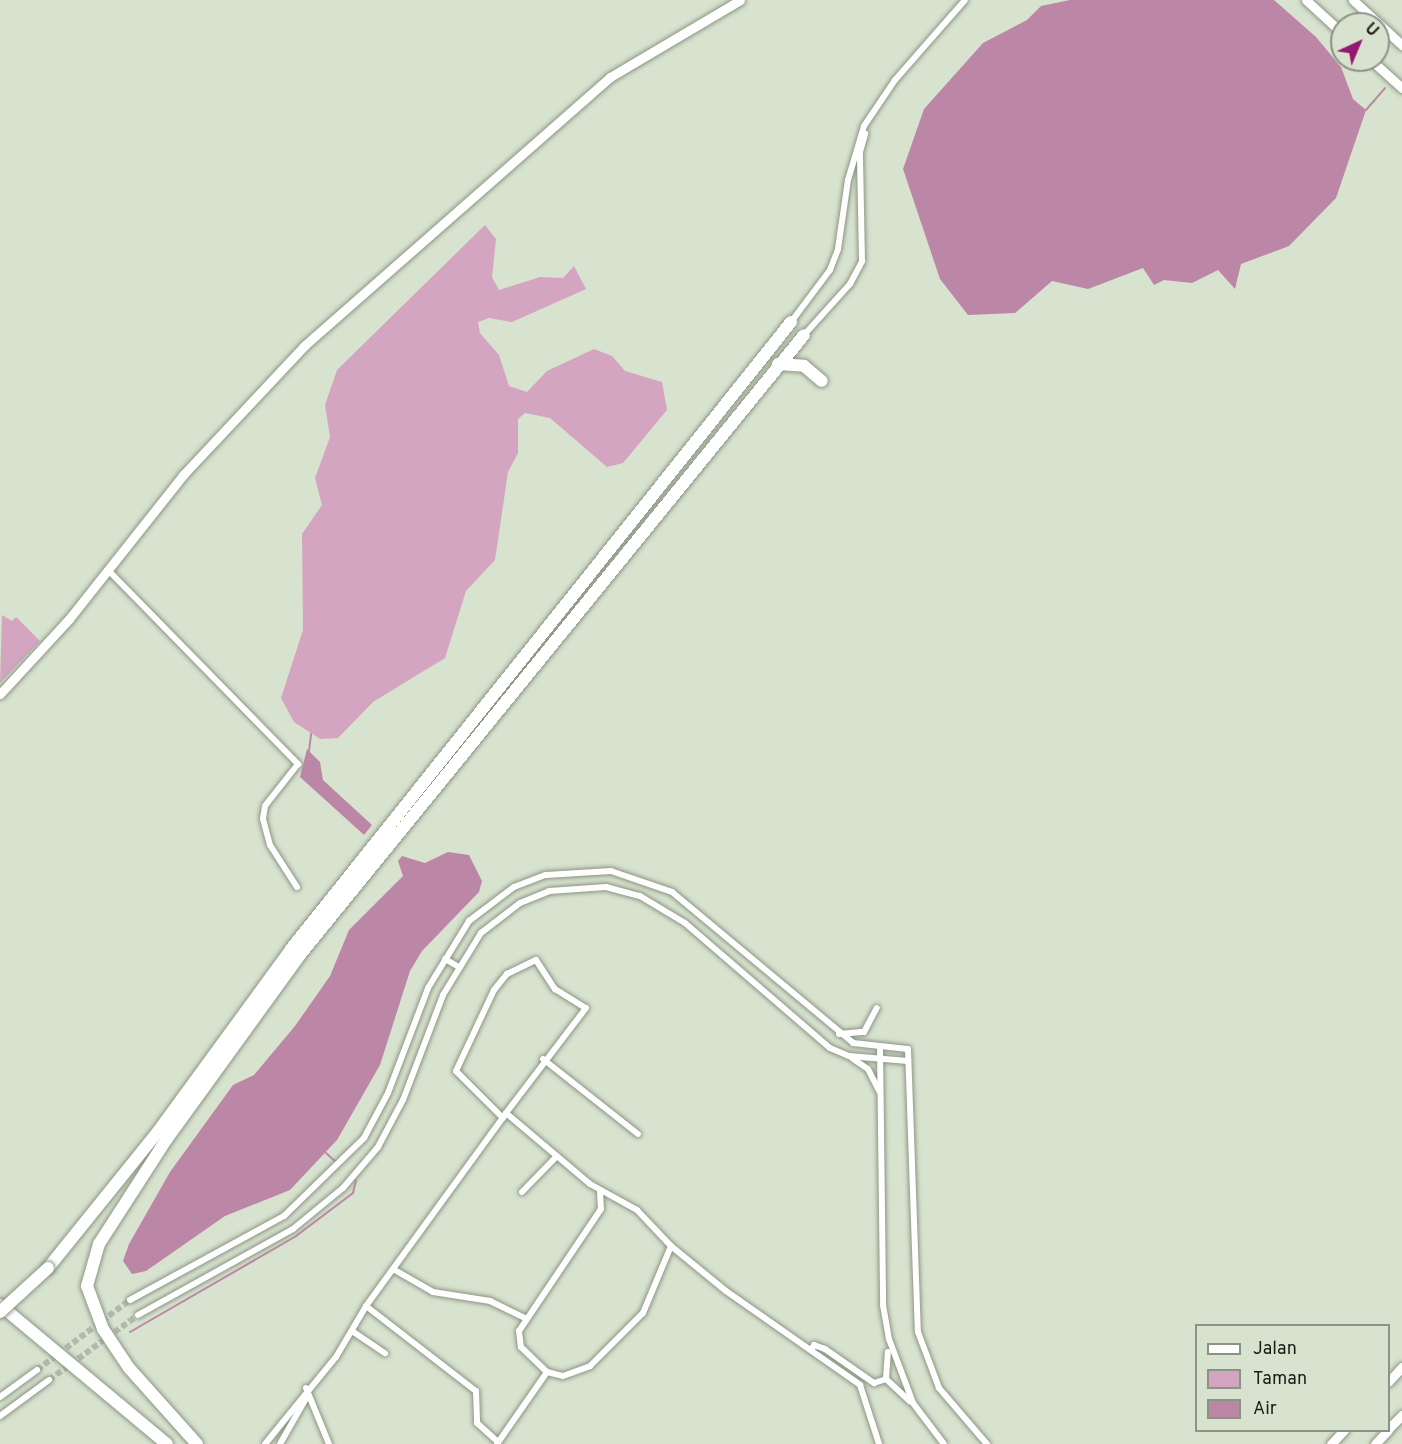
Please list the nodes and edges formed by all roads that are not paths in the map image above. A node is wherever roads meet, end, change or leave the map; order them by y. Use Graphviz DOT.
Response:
graph roads {
  1 [pos="740,0"];
  2 [pos="965,0"];
  3 [pos="1306,0"];
  4 [pos="1353,0"];
  5 [pos="1330,22"];
  6 [pos="1402,45"];
  7 [pos="1384,72"];
  8 [pos="1402,88"];
  9 [pos="878,103"];
  10 [pos="791,322"];
  11 [pos="804,335"];
  12 [pos="778,364"];
  13 [pos="822,381"];
  14 [pos="108,570"];
  15 [pos="0,694"];
  16 [pos="297,887"];
  17 [pos="445,959"];
  18 [pos="459,968"];
  19 [pos="877,1008"];
  20 [pos="839,1034"];
  21 [pos="880,1047"];
  22 [pos="849,1056"];
  23 [pos="543,1059"];
  24 [pos="880,1059"];
  25 [pos="908,1061"];
  26 [pos="881,1097"];
  27 [pos="505,1116"];
  28 [pos="638,1134"];
  29 [pos="557,1156"];
  30 [pos="599,1189"];
  31 [pos="522,1192"];
  32 [pos="671,1246"];
  33 [pos="393,1269"];
  34 [pos="130,1300"];
  35 [pos="0,1305"];
  36 [pos="366,1306"];
  37 [pos="0,1312"];
  38 [pos="138,1315"];
  39 [pos="525,1318"];
  40 [pos="352,1331"];
  41 [pos="889,1339"];
  42 [pos="811,1350"];
  43 [pos="385,1353"];
  44 [pos="1402,1366"];
  45 [pos="37,1370"];
  46 [pos="547,1372"];
  47 [pos="886,1379"];
  48 [pos="49,1380"];
  49 [pos="1390,1381"];
  50 [pos="307,1391"];
  51 [pos="0,1396"];
  52 [pos="913,1403"];
  53 [pos="1402,1415"];
  54 [pos="0,1416"];
  55 [pos="1390,1428"];
  56 [pos="1343,1432"];
  57 [pos="1386,1432"];
  58 [pos="196,1443"];
  59 [pos="498,1443"];
  60 [pos="167,1444"];
  61 [pos="265,1444"];
  62 [pos="280,1444"];
  63 [pos="329,1444"];
  64 [pos="879,1444"];
  65 [pos="945,1444"];
  66 [pos="987,1444"];
  67 [pos="1331,1444"];
  68 [pos="1375,1444"];
  1 -- 14 [label="main road"];
  2 -- 9 [label="street"];
  3 -- 5 [label="main road"];
  4 -- 6 [label="main road"];
  7 -- 8 [label="main road"];
  9 -- 10 [label="street"];
  9 -- 11 [label="street"];
  10 -- 37 [label="highway, bridge"];
  11 -- 12 [label="highway"];
  12 -- 13 [label="highway"];
  12 -- 58 [label="highway"];
  14 -- 15 [label="main road"];
  14 -- 16 [label="street"];
  17 -- 18 [label="street"];
  17 -- 20 [label="street"];
  17 -- 34 [label="street"];
  18 -- 22 [label="street"];
  18 -- 38 [label="street"];
  19 -- 20 [label="street"];
  20 -- 21 [label="street"];
  21 -- 24 [label="street"];
  21 -- 25 [label="street"];
  22 -- 24 [label="street"];
  22 -- 26 [label="street"];
  23 -- 27 [label="street"];
  23 -- 27 [label="street"];
  23 -- 28 [label="street"];
  24 -- 25 [label="street"];
  24 -- 26 [label="street"];
  25 -- 66 [label="street"];
  26 -- 41 [label="street"];
  27 -- 29 [label="street"];
  27 -- 33 [label="street"];
  29 -- 30 [label="street"];
  29 -- 31 [label="street"];
  30 -- 32 [label="street"];
  30 -- 39 [label="street"];
  32 -- 42 [label="street"];
  32 -- 46 [label="street"];
  33 -- 36 [label="street"];
  33 -- 39 [label="street"];
  35 -- 60 [label="highway"];
  36 -- 40 [label="street"];
  36 -- 59 [label="street"];
  39 -- 46 [label="street"];
  40 -- 43 [label="street"];
  40 -- 50 [label="street"];
  41 -- 47 [label="street"];
  41 -- 52 [label="street"];
  42 -- 47 [label="street"];
  42 -- 64 [label="street"];
  44 -- 49 [label="main road"];
  45 -- 51 [label="street"];
  46 -- 59 [label="street"];
  47 -- 52 [label="street"];
  48 -- 54 [label="street"];
  50 -- 61 [label="street"];
  50 -- 62 [label="street"];
  50 -- 63 [label="street"];
  52 -- 65 [label="street"];
  53 -- 55 [label="main road"];
  56 -- 67 [label="main road"];
  57 -- 68 [label="main road"];
}
